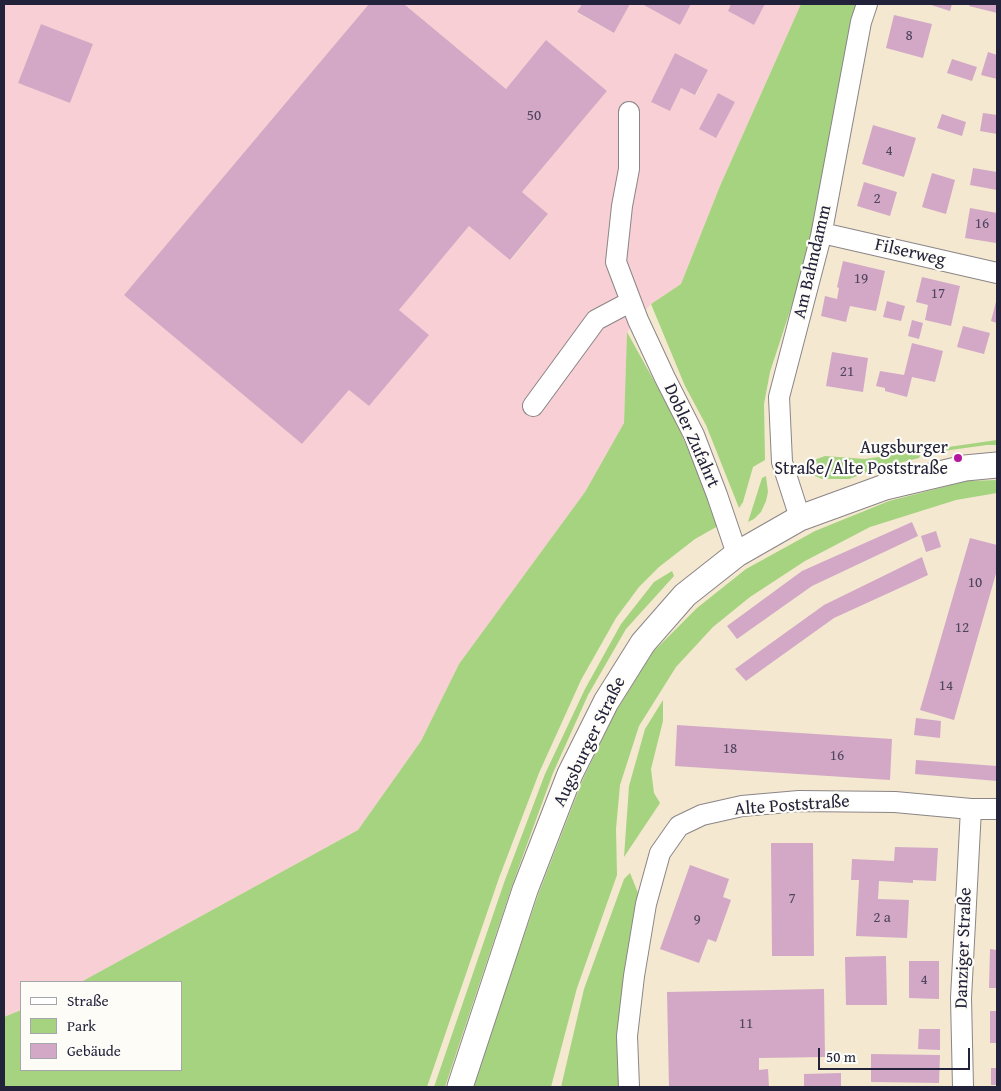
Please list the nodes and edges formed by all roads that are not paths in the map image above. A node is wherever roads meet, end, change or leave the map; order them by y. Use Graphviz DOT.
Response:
graph roads {
  1 [pos="867,4"];
  2 [pos="629,112"];
  3 [pos="822,233"];
  4 [pos="997,273"];
  5 [pos="634,311"];
  6 [pos="533,406"];
  7 [pos="997,465"];
  8 [pos="800,518"];
  9 [pos="737,554"];
  10 [pos="971,809"];
  11 [pos="997,809"];
  12 [pos="460,1087"];
  13 [pos="629,1087"];
  14 [pos="963,1087"];
  1 -- 3 [label="street, Am Bahndamm"];
  2 -- 5 [label="street, Dobler Zufahrt"];
  3 -- 4 [label="street, Filserweg"];
  3 -- 8 [label="street, Am Bahndamm"];
  5 -- 6 [label="street"];
  5 -- 9 [label="street, Dobler Zufahrt"];
  7 -- 8 [label="main road, Augsburger Straße"];
  8 -- 9 [label="main road, Augsburger Straße"];
  9 -- 12 [label="main road, Augsburger Straße"];
  10 -- 11 [label="street, Alte Poststraße"];
  10 -- 13 [label="street, Alte Poststraße"];
  10 -- 14 [label="street, Danziger Straße"];
}
